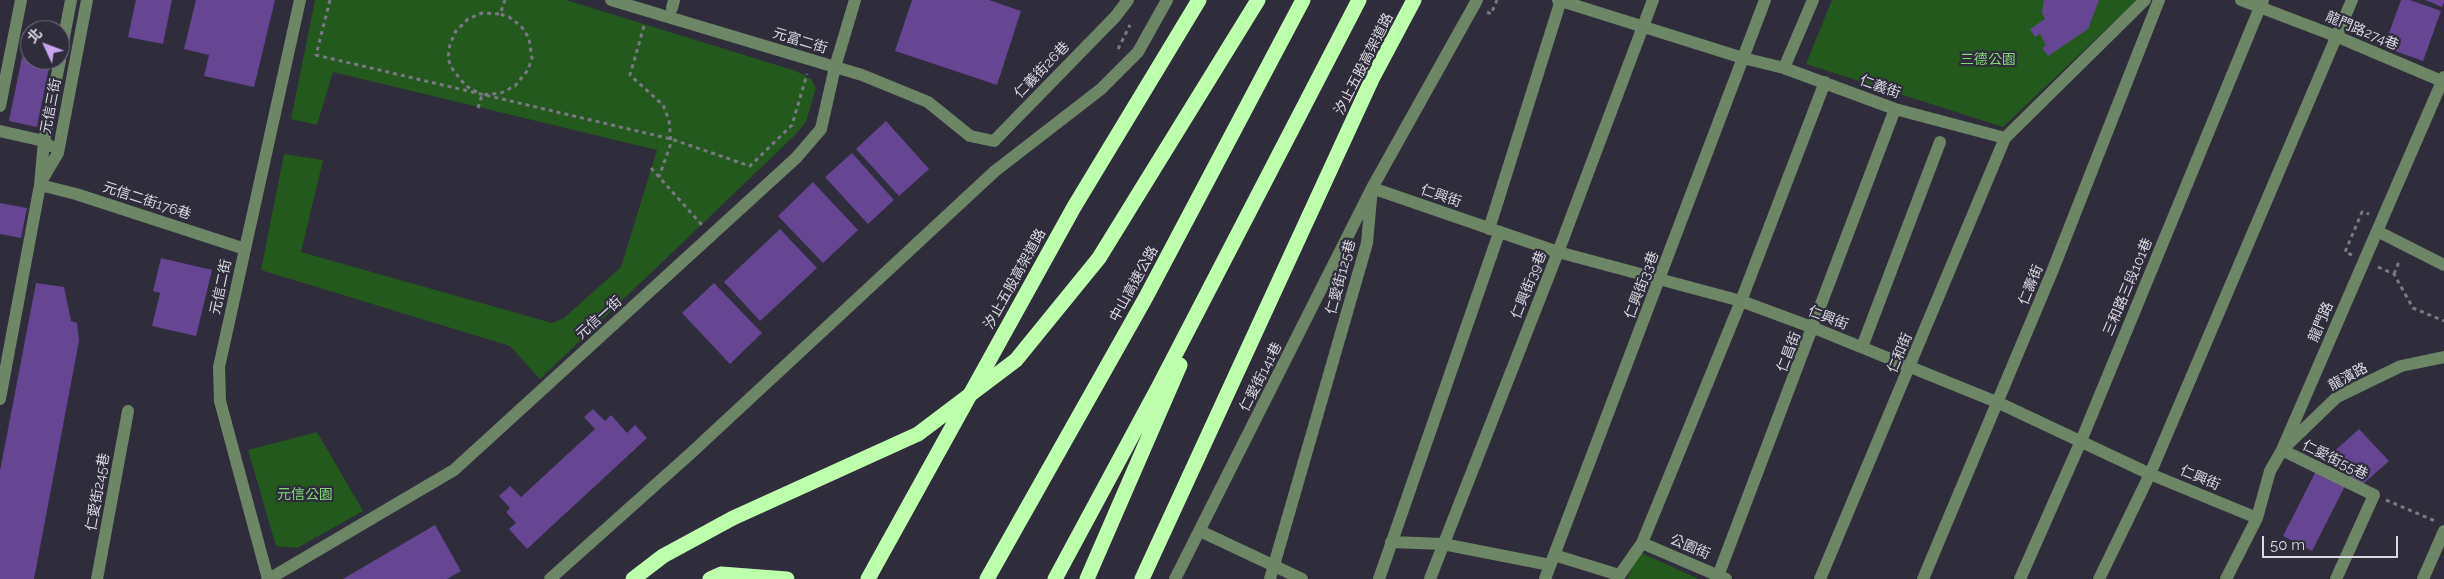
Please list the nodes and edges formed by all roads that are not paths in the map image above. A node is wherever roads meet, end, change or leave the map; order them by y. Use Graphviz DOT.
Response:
graph roads {
  1 [pos="21,0"];
  2 [pos="71,0"];
  3 [pos="87,0"];
  4 [pos="300,0"];
  5 [pos="611,0"];
  6 [pos="855,0"];
  7 [pos="1128,0"];
  8 [pos="1167,0"];
  9 [pos="1199,0"];
  10 [pos="1258,0"];
  11 [pos="1359,0"];
  12 [pos="1414,0"];
  13 [pos="1476,0"];
  14 [pos="1560,0"];
  15 [pos="1653,0"];
  16 [pos="1765,0"];
  17 [pos="1813,0"];
  18 [pos="2145,0"];
  19 [pos="2159,0"];
  20 [pos="2241,0"];
  21 [pos="2352,0"];
  22 [pos="2262,3"];
  23 [pos="1301,5"];
  24 [pos="67,20"];
  25 [pos="1644,25"];
  26 [pos="2338,37"];
  27 [pos="1743,58"];
  28 [pos="835,67"];
  29 [pos="1784,68"];
  30 [pos="58,70"];
  31 [pos="2443,80"];
  32 [pos="1825,82"];
  33 [pos="0,106"];
  34 [pos="1895,109"];
  35 [pos="0,131"];
  36 [pos="970,136"];
  37 [pos="2005,138"];
  38 [pos="44,141"];
  39 [pos="1940,142"];
  40 [pos="58,153"];
  41 [pos="40,185"];
  42 [pos="1372,188"];
  43 [pos="1494,231"];
  44 [pos="2377,231"];
  45 [pos="1236,238"];
  46 [pos="245,248"];
  47 [pos="1558,252"];
  48 [pos="2444,264"];
  49 [pos="1660,279"];
  50 [pos="1741,301"];
  51 [pos="1814,328"];
  52 [pos="1862,347"];
  53 [pos="2444,357"];
  54 [pos="1911,366"];
  55 [pos="0,399"];
  56 [pos="1999,403"];
  57 [pos="128,411"];
  58 [pos="2081,441"];
  59 [pos="2282,450"];
  60 [pos="2150,474"];
  61 [pos="2257,518"];
  62 [pos="1200,531"];
  63 [pos="2444,531"];
  64 [pos="691,540"];
  65 [pos="1391,542"];
  66 [pos="1642,543"];
  67 [pos="1443,544"];
  68 [pos="1552,560"];
  69 [pos="1272,573"];
  70 [pos="1618,577"];
  71 [pos="1722,577"];
  72 [pos="97,579"];
  73 [pos="268,579"];
  74 [pos="550,579"];
  75 [pos="633,579"];
  76 [pos="645,579"];
  77 [pos="710,579"];
  78 [pos="787,579"];
  79 [pos="868,579"];
  80 [pos="987,579"];
  81 [pos="1055,579"];
  82 [pos="1087,579"];
  83 [pos="1142,579"];
  84 [pos="1175,579"];
  85 [pos="1302,579"];
  86 [pos="1379,579"];
  87 [pos="1430,579"];
  88 [pos="1545,579"];
  89 [pos="1820,579"];
  90 [pos="1923,579"];
  91 [pos="2020,579"];
  92 [pos="2099,579"];
  93 [pos="2226,579"];
  94 [pos="2336,579"];
  95 [pos="2423,579"];
  1 -- 33 [label="street"];
  2 -- 24 [label="street"];
  3 -- 40 [label="street, 元信三街"];
  4 -- 46 [label="street, 元信二街"];
  5 -- 28 [label="street, 元富二街"];
  6 -- 28 [label="street, 元信一街"];
  7 -- 36 [label="street, 仁義街26巷"];
  8 -- 74 [label="street"];
  9 -- 79 [label="highway, 汐止五股高架道路, bridge"];
  10 -- 64 [label="highway"];
  11 -- 45 [label="highway"];
  12 -- 83 [label="highway, 汐止五股高架道路"];
  13 -- 42 [label="street, 仁愛街125巷"];
  14 -- 25 [label="street, 仁義街"];
  14 -- 43 [label="street"];
  15 -- 25 [label="street, 仁興街39巷"];
  16 -- 27 [label="street, 仁興街33巷"];
  17 -- 29 [label="street"];
  18 -- 37 [label="street"];
  19 -- 56 [label="street, 仁壽街"];
  20 -- 22 [label="street, 龍門路274巷"];
  21 -- 26 [label="street"];
  22 -- 26 [label="street, 龍門路274巷"];
  22 -- 58 [label="street, 三和路三段101巷"];
  23 -- 80 [label="highway, 中山高速公路"];
  25 -- 27 [label="street, 仁義街"];
  25 -- 47 [label="street, 仁興街39巷"];
  26 -- 31 [label="street, 龍門路274巷"];
  26 -- 60 [label="street"];
  27 -- 29 [label="street, 仁義街"];
  27 -- 49 [label="street, 仁興街33巷"];
  28 -- 36 [label="street, 元富二街"];
  28 -- 73 [label="street, 元信一街"];
  29 -- 32 [label="street, 仁義街"];
  30 -- 38 [label="street"];
  31 -- 44 [label="street, 龍門路"];
  32 -- 34 [label="street, 仁義街"];
  32 -- 50 [label="street"];
  34 -- 37 [label="street, 仁義街"];
  34 -- 51 [label="street, 仁昌街"];
  35 -- 38 [label="street"];
  37 -- 54 [label="street, 仁和街"];
  38 -- 40 [label="street"];
  38 -- 41 [label="street"];
  39 -- 52 [label="street"];
  40 -- 41 [label="street, 元信三街"];
  41 -- 46 [label="street, 元信二街176巷"];
  41 -- 55 [label="street"];
  42 -- 43 [label="street, 仁興街"];
  42 -- 62 [label="street, 仁愛街141巷"];
  42 -- 69 [label="street, 仁愛街125巷"];
  43 -- 47 [label="street, 仁興街"];
  43 -- 65 [label="street"];
  44 -- 48 [label="street"];
  44 -- 59 [label="street, 龍門路"];
  45 -- 81 [label="highway"];
  45 -- 82 [label="highway"];
  46 -- 73 [label="street, 元信二街"];
  47 -- 49 [label="street, 仁興街"];
  47 -- 67 [label="street, 仁興街39巷"];
  49 -- 50 [label="street, 仁興街"];
  49 -- 68 [label="street, 仁興街33巷"];
  50 -- 51 [label="street, 仁興街"];
  50 -- 66 [label="street"];
  51 -- 52 [label="street, 仁興街"];
  51 -- 71 [label="street, 仁昌街"];
  52 -- 54 [label="street, 仁興街"];
  53 -- 59 [label="street, 龍濱路"];
  54 -- 56 [label="street, 仁興街"];
  54 -- 89 [label="street, 仁和街"];
  56 -- 58 [label="street, 仁興街"];
  56 -- 90 [label="street, 仁壽街"];
  57 -- 72 [label="street, 仁愛街245巷"];
  58 -- 60 [label="street, 仁興街"];
  58 -- 91 [label="street, 三和路三段101巷"];
  59 -- 61 [label="street, 龍門路"];
  59 -- 94 [label="street, 仁愛街55巷"];
  60 -- 61 [label="street, 仁興街"];
  60 -- 92 [label="street"];
  61 -- 93 [label="street, 龍門路"];
  62 -- 69 [label="street"];
  62 -- 84 [label="street, 仁愛街141巷"];
  63 -- 95 [label="street"];
  64 -- 75 [label="highway"];
  64 -- 76 [label="highway"];
  65 -- 67 [label="street"];
  65 -- 86 [label="street"];
  66 -- 70 [label="street"];
  66 -- 71 [label="street, 公園街"];
  67 -- 68 [label="street"];
  67 -- 87 [label="street, 仁興街39巷"];
  68 -- 70 [label="street"];
  68 -- 88 [label="street, 仁興街33巷"];
  69 -- 85 [label="street"];
  77 -- 78 [label="highway"];
}
